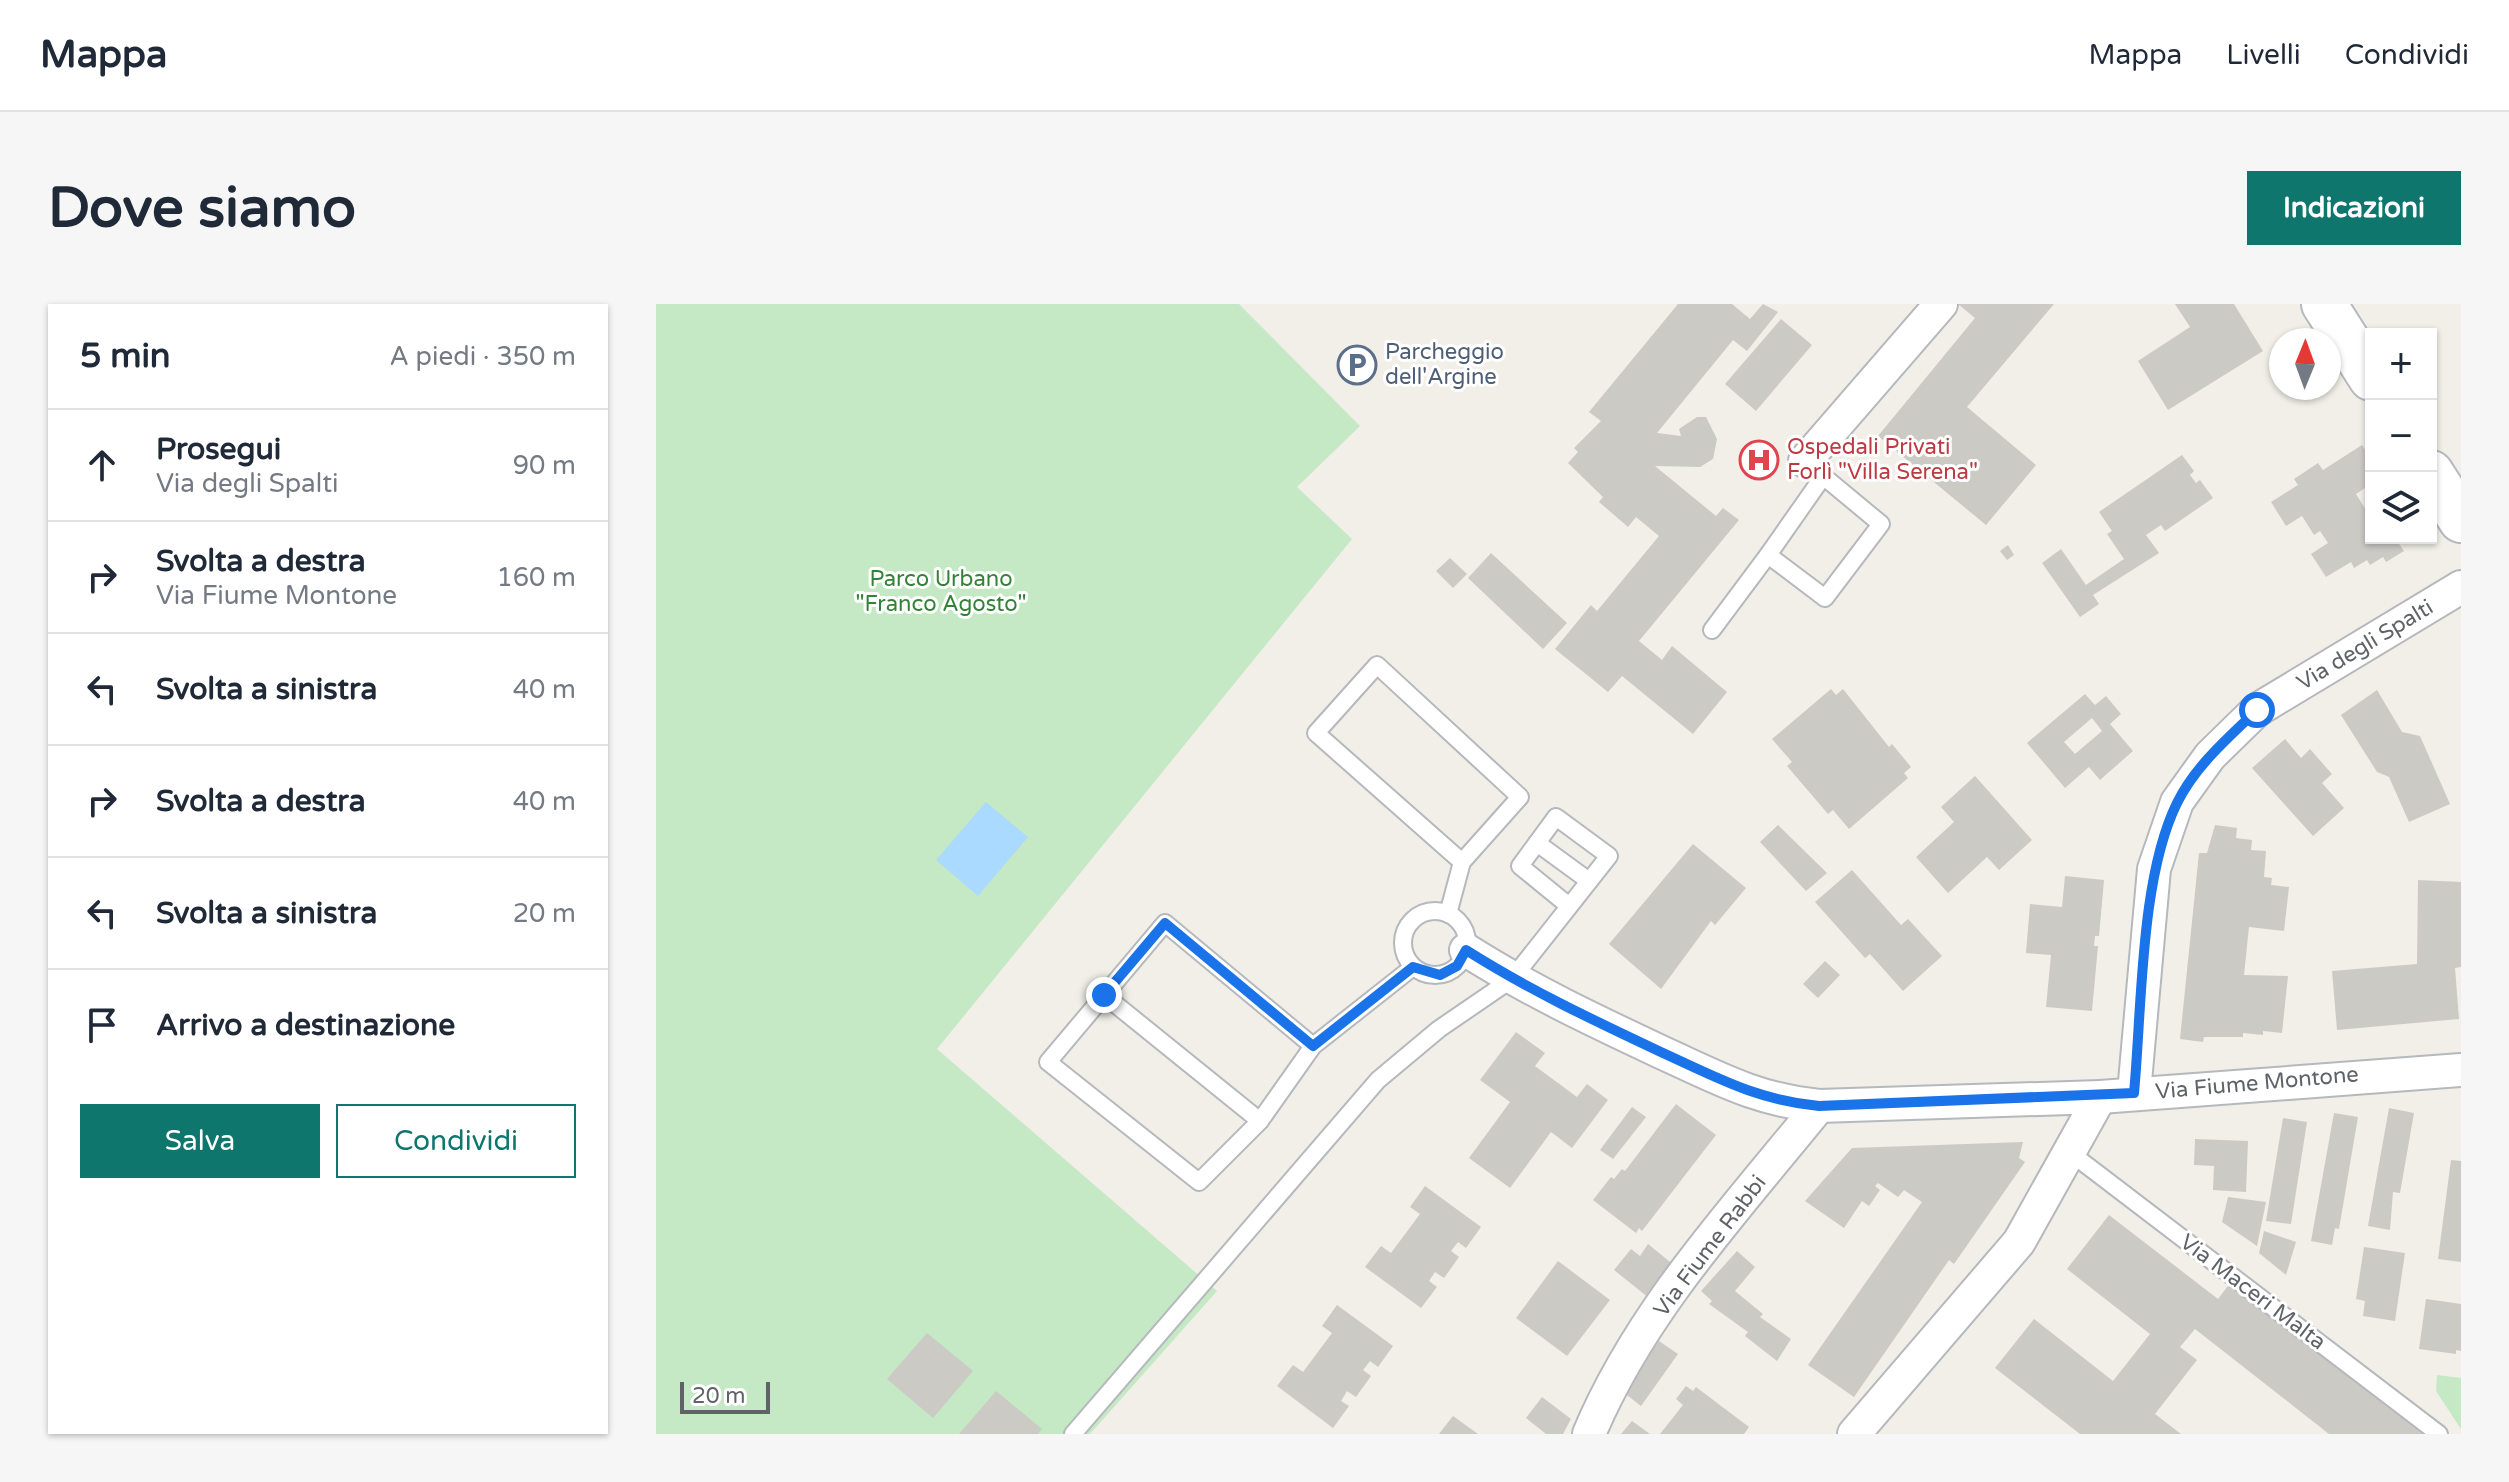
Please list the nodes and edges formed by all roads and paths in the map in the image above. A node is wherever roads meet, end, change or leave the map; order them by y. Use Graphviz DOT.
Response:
graph roads {
  1 [pos="1941,304"];
  2 [pos="2324,304"];
  3 [pos="2365,369"];
  4 [pos="1813,470"];
  5 [pos="2437,482"];
  6 [pos="2461,520"];
  7 [pos="1768,555"];
  8 [pos="2461,587"];
  9 [pos="1712,630"];
  10 [pos="1537,843"];
  11 [pos="1462,862"];
  12 [pos="1589,881"];
  13 [pos="1569,906"];
  14 [pos="1448,914"];
  15 [pos="1466,950"];
  16 [pos="1413,967"];
  17 [pos="1512,979"];
  18 [pos="1104,995"];
  19 [pos="1313,1046"];
  20 [pos="2461,1070"];
  21 [pos="2134,1093"];
  22 [pos="2100,1097"];
  23 [pos="1819,1106"];
  24 [pos="1260,1121"];
  25 [pos="2068,1151"];
  26 [pos="1073,1434"];
  27 [pos="1589,1434"];
  28 [pos="1854,1434"];
  29 [pos="2439,1434"];
  1 -- 4 [label="street"];
  2 -- 3 [label="main road"];
  4 -- 7 [label="lane"];
  4 -- 7 [label="lane"];
  5 -- 6 [label="main road"];
  7 -- 9 [label="lane"];
  8 -- 21 [label="street, Via degli Spalti"];
  10 -- 12 [label="lane"];
  10 -- 12 [label="lane"];
  10 -- 13 [label="lane"];
  11 -- 11 [label="lane"];
  11 -- 14 [label="lane"];
  12 -- 13 [label="lane"];
  13 -- 17 [label="lane"];
  14 -- 15 [label="lane"];
  14 -- 16 [label="lane"];
  15 -- 16 [label="lane"];
  15 -- 17 [label="street, Via Fiume Montone"];
  16 -- 19 [label="lane"];
  17 -- 23 [label="street, Via Fiume Montone"];
  17 -- 26 [label="lane"];
  18 -- 19 [label="lane"];
  18 -- 24 [label="lane"];
  18 -- 24 [label="lane"];
  19 -- 24 [label="lane"];
  20 -- 21 [label="street, Via Fiume Montone"];
  21 -- 22 [label="street, Via Fiume Montone"];
  22 -- 23 [label="street, Via Fiume Montone"];
  22 -- 25 [label="street"];
  23 -- 27 [label="street, Via Fiume Rabbi"];
  25 -- 28 [label="street"];
  25 -- 29 [label="lane, Via Maceri Malta"];
}
